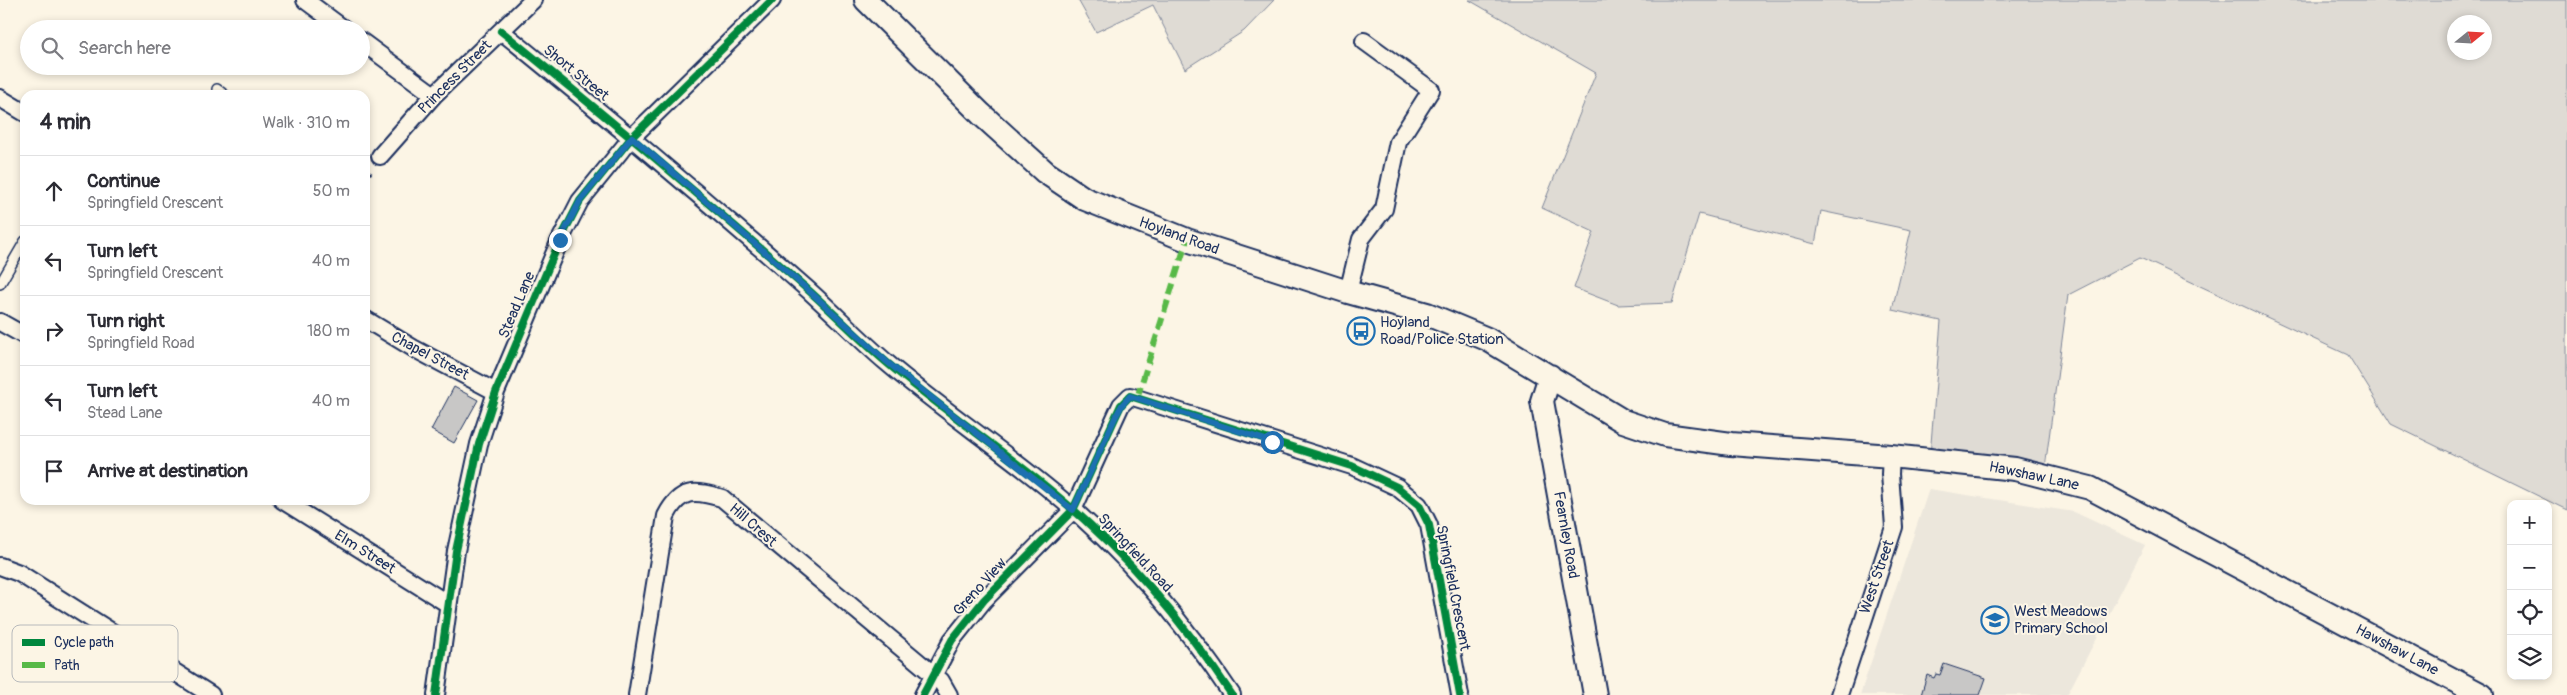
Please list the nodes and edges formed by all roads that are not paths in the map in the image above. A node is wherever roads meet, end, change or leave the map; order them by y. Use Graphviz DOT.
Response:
graph roads {
  1 [pos="305,0"];
  2 [pos="532,0"];
  3 [pos="772,0"];
  4 [pos="866,0"];
  5 [pos="332,20"];
  6 [pos="501,31"];
  7 [pos="1364,41"];
  8 [pos="370,48"];
  9 [pos="434,95"];
  10 [pos="0,98"];
  11 [pos="20,110"];
  12 [pos="632,137"];
  13 [pos="380,156"];
  14 [pos="20,250"];
  15 [pos="0,284"];
  16 [pos="1348,292"];
  17 [pos="0,322"];
  18 [pos="370,323"];
  19 [pos="20,333"];
  20 [pos="1550,376"];
  21 [pos="496,392"];
  22 [pos="1891,456"];
  23 [pos="290,505"];
  24 [pos="1073,510"];
  25 [pos="0,566"];
  26 [pos="448,604"];
  27 [pos="101,625"];
  28 [pos="178,674"];
  29 [pos="933,674"];
  30 [pos="2471,692"];
  31 [pos="211,695"];
  32 [pos="436,695"];
  33 [pos="637,695"];
  34 [pos="923,695"];
  35 [pos="949,695"];
  36 [pos="1232,695"];
  37 [pos="1460,695"];
  38 [pos="1595,695"];
  39 [pos="1839,695"];
  1 -- 5 [label="street"];
  2 -- 6 [label="street, Princess Street"];
  3 -- 12 [label="street, Stead Lane"];
  4 -- 16 [label="main road, Hoyland Road"];
  6 -- 9 [label="street, Princess Street"];
  6 -- 12 [label="street, Short Street"];
  7 -- 16 [label="street"];
  8 -- 9 [label="street"];
  9 -- 13 [label="street, Princess Street"];
  10 -- 11 [label="street"];
  12 -- 21 [label="street, Stead Lane"];
  12 -- 24 [label="street, Springfield Road"];
  14 -- 15 [label="lane"];
  16 -- 20 [label="main road, Hoyland Road"];
  17 -- 19 [label="street"];
  18 -- 21 [label="street, Chapel Street"];
  20 -- 22 [label="main road, Hawshaw Lane"];
  20 -- 38 [label="main road, Fearnley Road"];
  21 -- 26 [label="street, Stead Lane"];
  22 -- 30 [label="main road, Hawshaw Lane"];
  22 -- 39 [label="street, West Street"];
  23 -- 26 [label="street, Elm Street"];
  24 -- 29 [label="street, Greno View"];
  24 -- 36 [label="street, Springfield Road"];
  24 -- 37 [label="street, Springfield Crescent"];
  25 -- 27 [label="street"];
  26 -- 32 [label="street, Stead Lane"];
  28 -- 31 [label="street"];
  29 -- 33 [label="street, Hill Crest"];
  29 -- 34 [label="street, Greno View"];
  29 -- 35 [label="street, Hill Crest"];
}
